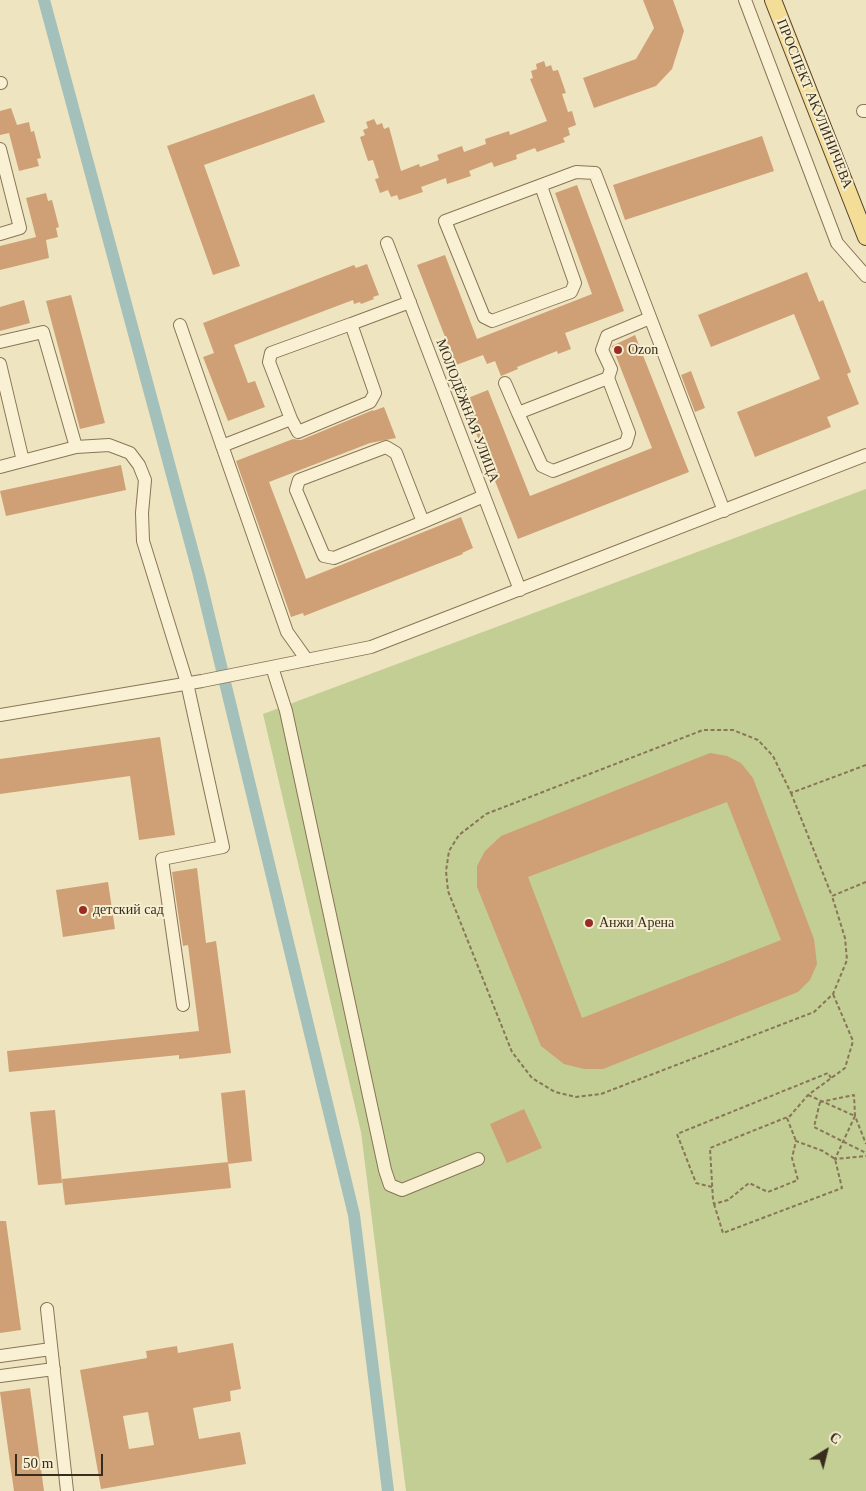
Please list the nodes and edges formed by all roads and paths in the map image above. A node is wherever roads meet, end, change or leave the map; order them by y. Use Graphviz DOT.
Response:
graph roads {
  1 [pos="745,0"];
  2 [pos="773,0"];
  3 [pos="0,149"];
  4 [pos="541,186"];
  5 [pos="0,234"];
  6 [pos="866,237"];
  7 [pos="388,243"];
  8 [pos="866,276"];
  9 [pos="410,302"];
  10 [pos="650,318"];
  11 [pos="180,324"];
  12 [pos="351,324"];
  13 [pos="0,342"];
  14 [pos="0,364"];
  15 [pos="608,378"];
  16 [pos="505,382"];
  17 [pos="518,413"];
  18 [pos="291,419"];
  19 [pos="76,446"];
  20 [pos="222,446"];
  21 [pos="866,455"];
  22 [pos="23,461"];
  23 [pos="0,467"];
  24 [pos="484,496"];
  25 [pos="724,511"];
  26 [pos="423,522"];
  27 [pos="520,590"];
  28 [pos="307,660"];
  29 [pos="272,667"];
  30 [pos="187,683"];
  31 [pos="0,715"];
  32 [pos="866,765"];
  33 [pos="791,793"];
  34 [pos="866,882"];
  35 [pos="832,896"];
  36 [pos="833,994"];
  37 [pos="183,1004"];
  38 [pos="832,1078"];
  39 [pos="808,1095"];
  40 [pos="820,1102"];
  41 [pos="855,1116"];
  42 [pos="787,1118"];
  43 [pos="796,1141"];
  44 [pos="844,1141"];
  45 [pos="866,1144"];
  46 [pos="866,1154"];
  47 [pos="478,1159"];
  48 [pos="835,1159"];
  49 [pos="712,1187"];
  50 [pos="714,1204"];
  51 [pos="47,1309"];
  52 [pos="51,1349"];
  53 [pos="0,1356"];
  54 [pos="54,1369"];
  55 [pos="0,1376"];
  56 [pos="67,1491"];
  1 -- 8 [label="street"];
  2 -- 6 [label="main road, ПРОСПЕКТ АКУЛИНИЧЕВА"];
  3 -- 5 [label="street"];
  4 -- 4 [label="street"];
  4 -- 10 [label="street"];
  7 -- 9 [label="street, МОЛОДЁЖНАЯ УЛИЦА"];
  9 -- 12 [label="street"];
  9 -- 24 [label="street, МОЛОДЁЖНАЯ УЛИЦА"];
  10 -- 15 [label="street"];
  10 -- 25 [label="street"];
  11 -- 20 [label="street"];
  12 -- 18 [label="street"];
  12 -- 18 [label="street"];
  13 -- 19 [label="street"];
  14 -- 22 [label="street"];
  15 -- 17 [label="street"];
  15 -- 17 [label="street"];
  16 -- 17 [label="street"];
  18 -- 20 [label="street"];
  19 -- 22 [label="street"];
  19 -- 30 [label="street"];
  20 -- 28 [label="street"];
  21 -- 25 [label="street"];
  22 -- 23 [label="street"];
  24 -- 26 [label="street"];
  24 -- 27 [label="street, МОЛОДЁЖНАЯ УЛИЦА"];
  25 -- 27 [label="street"];
  26 -- 26 [label="street"];
  27 -- 28 [label="street"];
  28 -- 29 [label="street"];
  29 -- 30 [label="street"];
  29 -- 47 [label="street"];
  30 -- 31 [label="street"];
  30 -- 37 [label="street"];
  32 -- 33 [label="path"];
  33 -- 35 [label="path"];
  33 -- 36 [label="path"];
  34 -- 35 [label="path"];
  35 -- 36 [label="path"];
  36 -- 38 [label="path"];
  38 -- 39 [label="path"];
  38 -- 49 [label="path"];
  39 -- 40 [label="path"];
  39 -- 42 [label="path"];
  40 -- 41 [label="path"];
  40 -- 41 [label="path"];
  40 -- 44 [label="path"];
  41 -- 44 [label="path"];
  41 -- 45 [label="path"];
  42 -- 43 [label="path"];
  42 -- 49 [label="path"];
  43 -- 48 [label="path"];
  43 -- 50 [label="path"];
  44 -- 46 [label="path"];
  44 -- 48 [label="path"];
  46 -- 48 [label="path"];
  48 -- 50 [label="path"];
  49 -- 50 [label="path"];
  51 -- 52 [label="street"];
  52 -- 53 [label="street"];
  52 -- 54 [label="street"];
  54 -- 55 [label="street"];
  54 -- 56 [label="street"];
}
